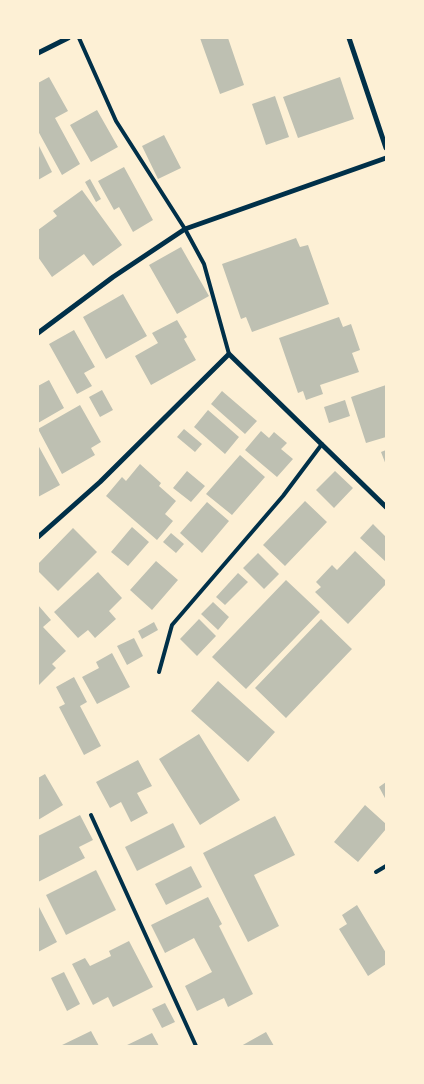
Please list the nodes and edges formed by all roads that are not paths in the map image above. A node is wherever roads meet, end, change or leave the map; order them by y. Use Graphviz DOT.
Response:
graph roads {
  1 [pos="68,38"];
  2 [pos="79,38"];
  3 [pos="349,38"];
  4 [pos="38,53"];
  5 [pos="386,148"];
  6 [pos="386,158"];
  7 [pos="185,229"];
  8 [pos="38,333"];
  9 [pos="229,354"];
  10 [pos="322,444"];
  11 [pos="386,507"];
  12 [pos="38,537"];
  13 [pos="159,672"];
  14 [pos="91,815"];
  15 [pos="386,866"];
  16 [pos="376,872"];
  17 [pos="196,1046"];
  1 -- 4 [label="street"];
  2 -- 7 [label="lane"];
  3 -- 5 [label="street"];
  6 -- 7 [label="street"];
  7 -- 8 [label="street"];
  7 -- 9 [label="lane"];
  9 -- 10 [label="street"];
  9 -- 12 [label="street"];
  10 -- 11 [label="street"];
  10 -- 13 [label="lane"];
  14 -- 17 [label="lane"];
  15 -- 16 [label="lane"];
}
